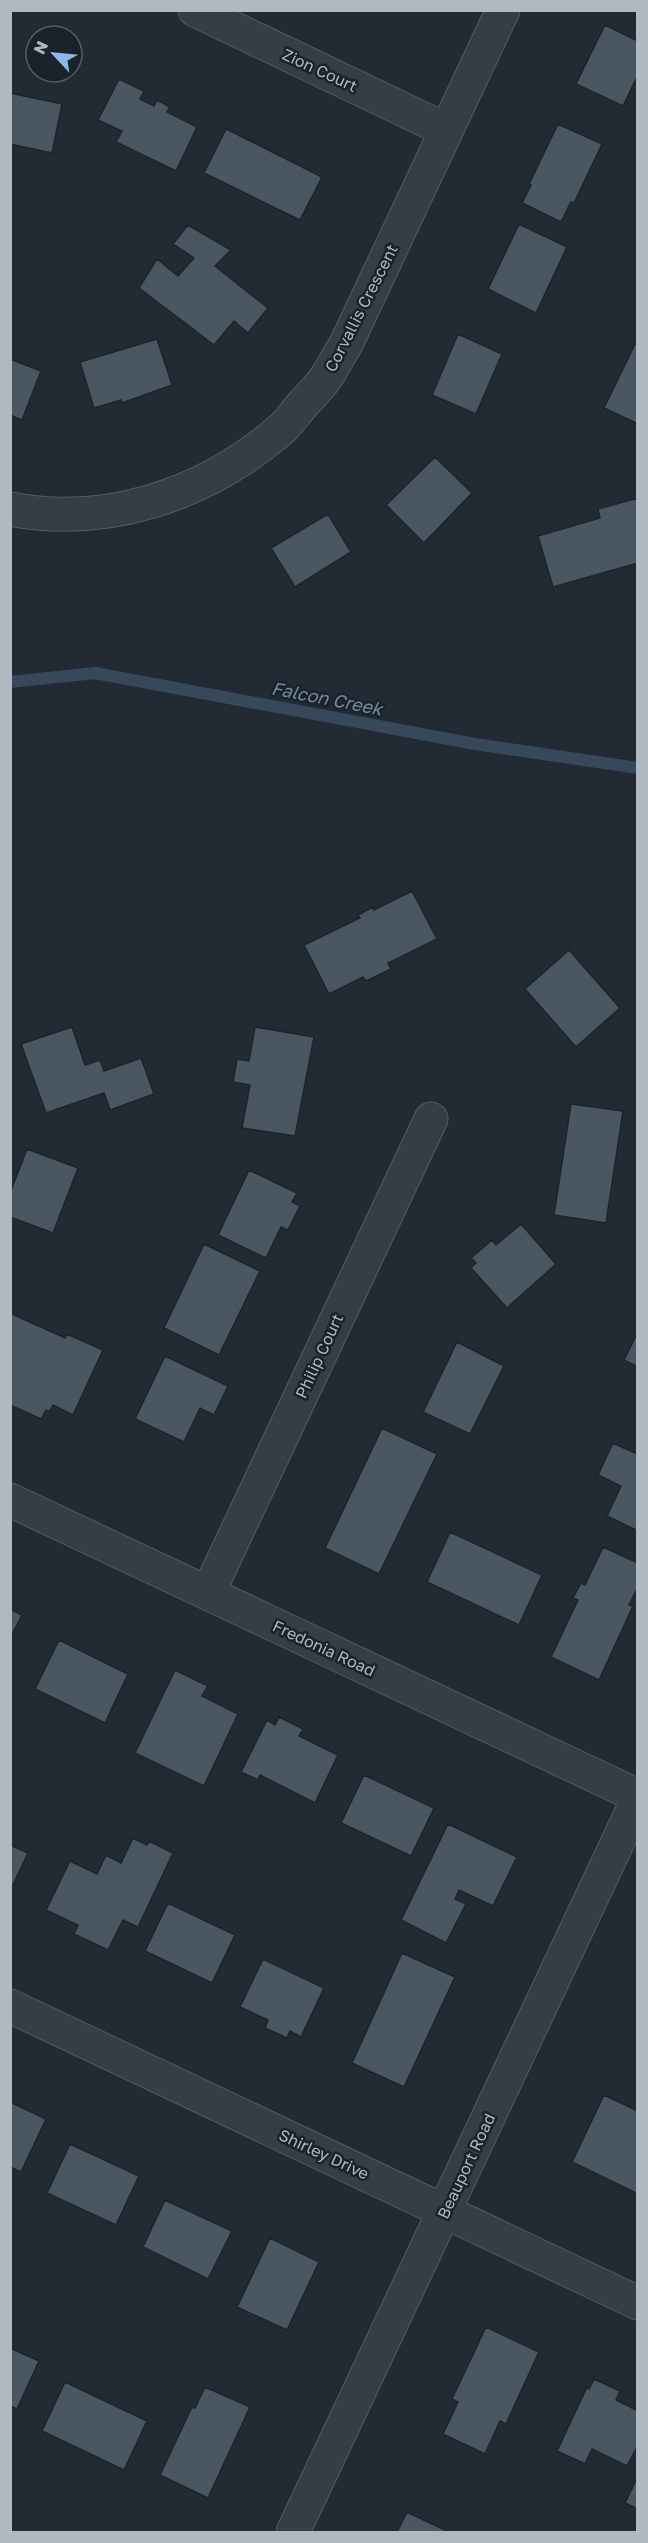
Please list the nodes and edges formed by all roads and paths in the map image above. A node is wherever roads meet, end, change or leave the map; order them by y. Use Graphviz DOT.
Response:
graph roads {
  1 [pos="195,10"];
  2 [pos="503,10"];
  3 [pos="446,130"];
  4 [pos="10,509"];
  5 [pos="431,1119"];
  6 [pos="10,1500"];
  7 [pos="208,1593"];
  8 [pos="638,1797"];
  9 [pos="10,2006"];
  10 [pos="445,2212"];
  11 [pos="638,2303"];
  12 [pos="293,2532"];
  1 -- 3 [label="street, Zion Court"];
  2 -- 3 [label="street, Corvallis Crescent"];
  3 -- 4 [label="street, Corvallis Crescent"];
  5 -- 7 [label="street, Philip Court"];
  6 -- 7 [label="street, Fredonia Road"];
  7 -- 8 [label="street, Fredonia Road"];
  8 -- 10 [label="street, Beauport Road"];
  9 -- 10 [label="street, Shirley Drive"];
  10 -- 11 [label="street, Shirley Drive"];
  10 -- 12 [label="street, Beauport Road"];
}
